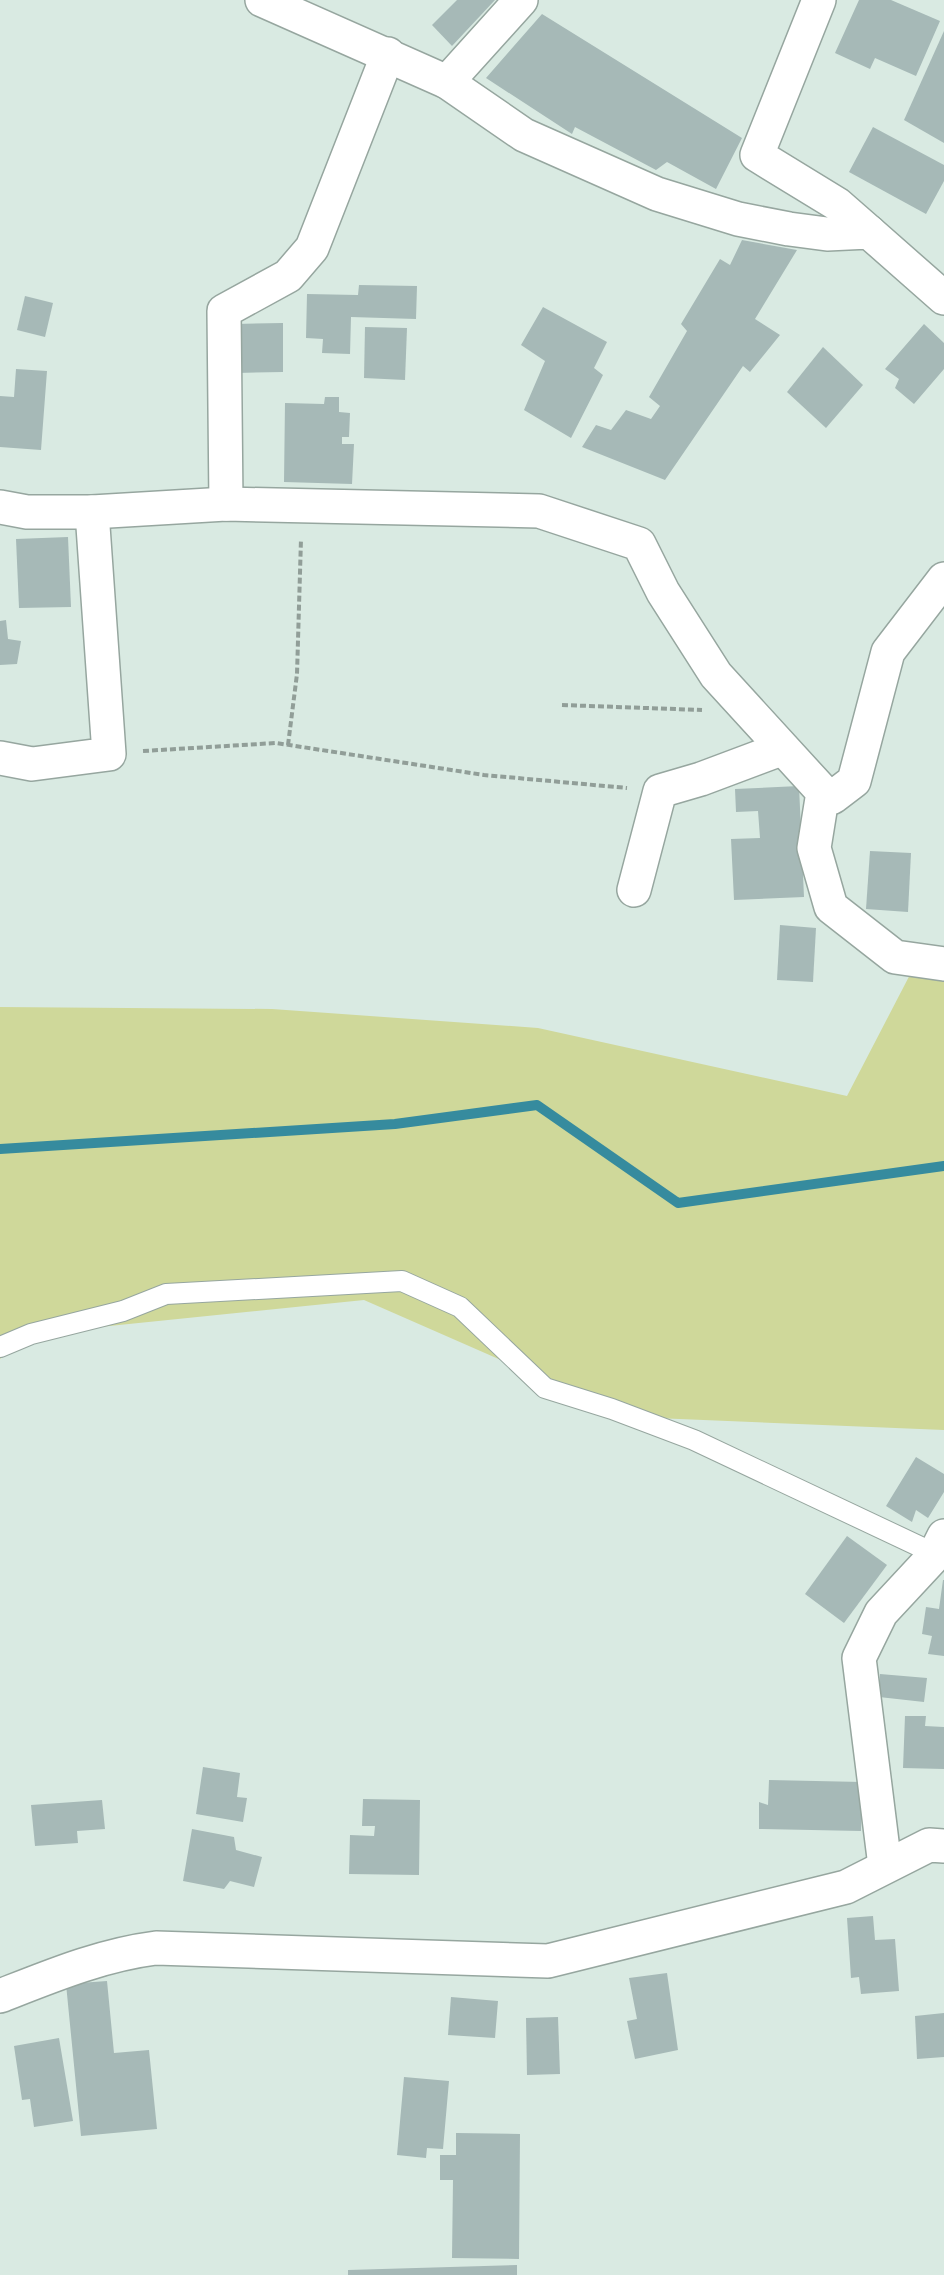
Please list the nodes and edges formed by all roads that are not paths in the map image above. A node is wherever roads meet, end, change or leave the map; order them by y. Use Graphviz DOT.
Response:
graph roads {
  1 [pos="262,0"];
  2 [pos="522,0"];
  3 [pos="819,0"];
  4 [pos="387,54"];
  5 [pos="447,82"];
  6 [pos="869,232"];
  7 [pos="944,298"];
  8 [pos="226,504"];
  9 [pos="0,507"];
  10 [pos="92,512"];
  11 [pos="944,579"];
  12 [pos="781,748"];
  13 [pos="0,758"];
  14 [pos="823,792"];
  15 [pos="634,890"];
  16 [pos="944,964"];
  17 [pos="0,1347"];
  18 [pos="941,1550"];
  19 [pos="944,1846"];
  20 [pos="885,1866"];
  21 [pos="0,1996"];
  1 -- 4 [label="street"];
  2 -- 5 [label="street"];
  3 -- 6 [label="street"];
  4 -- 5 [label="street"];
  4 -- 8 [label="street"];
  5 -- 6 [label="street"];
  6 -- 7 [label="street"];
  8 -- 10 [label="street"];
  8 -- 12 [label="street"];
  9 -- 10 [label="street"];
  10 -- 13 [label="street"];
  11 -- 14 [label="street"];
  12 -- 14 [label="street"];
  12 -- 15 [label="street"];
  14 -- 16 [label="street"];
  17 -- 18 [label="lane"];
  18 -- 20 [label="street"];
  19 -- 20 [label="street"];
  20 -- 21 [label="street"];
}
